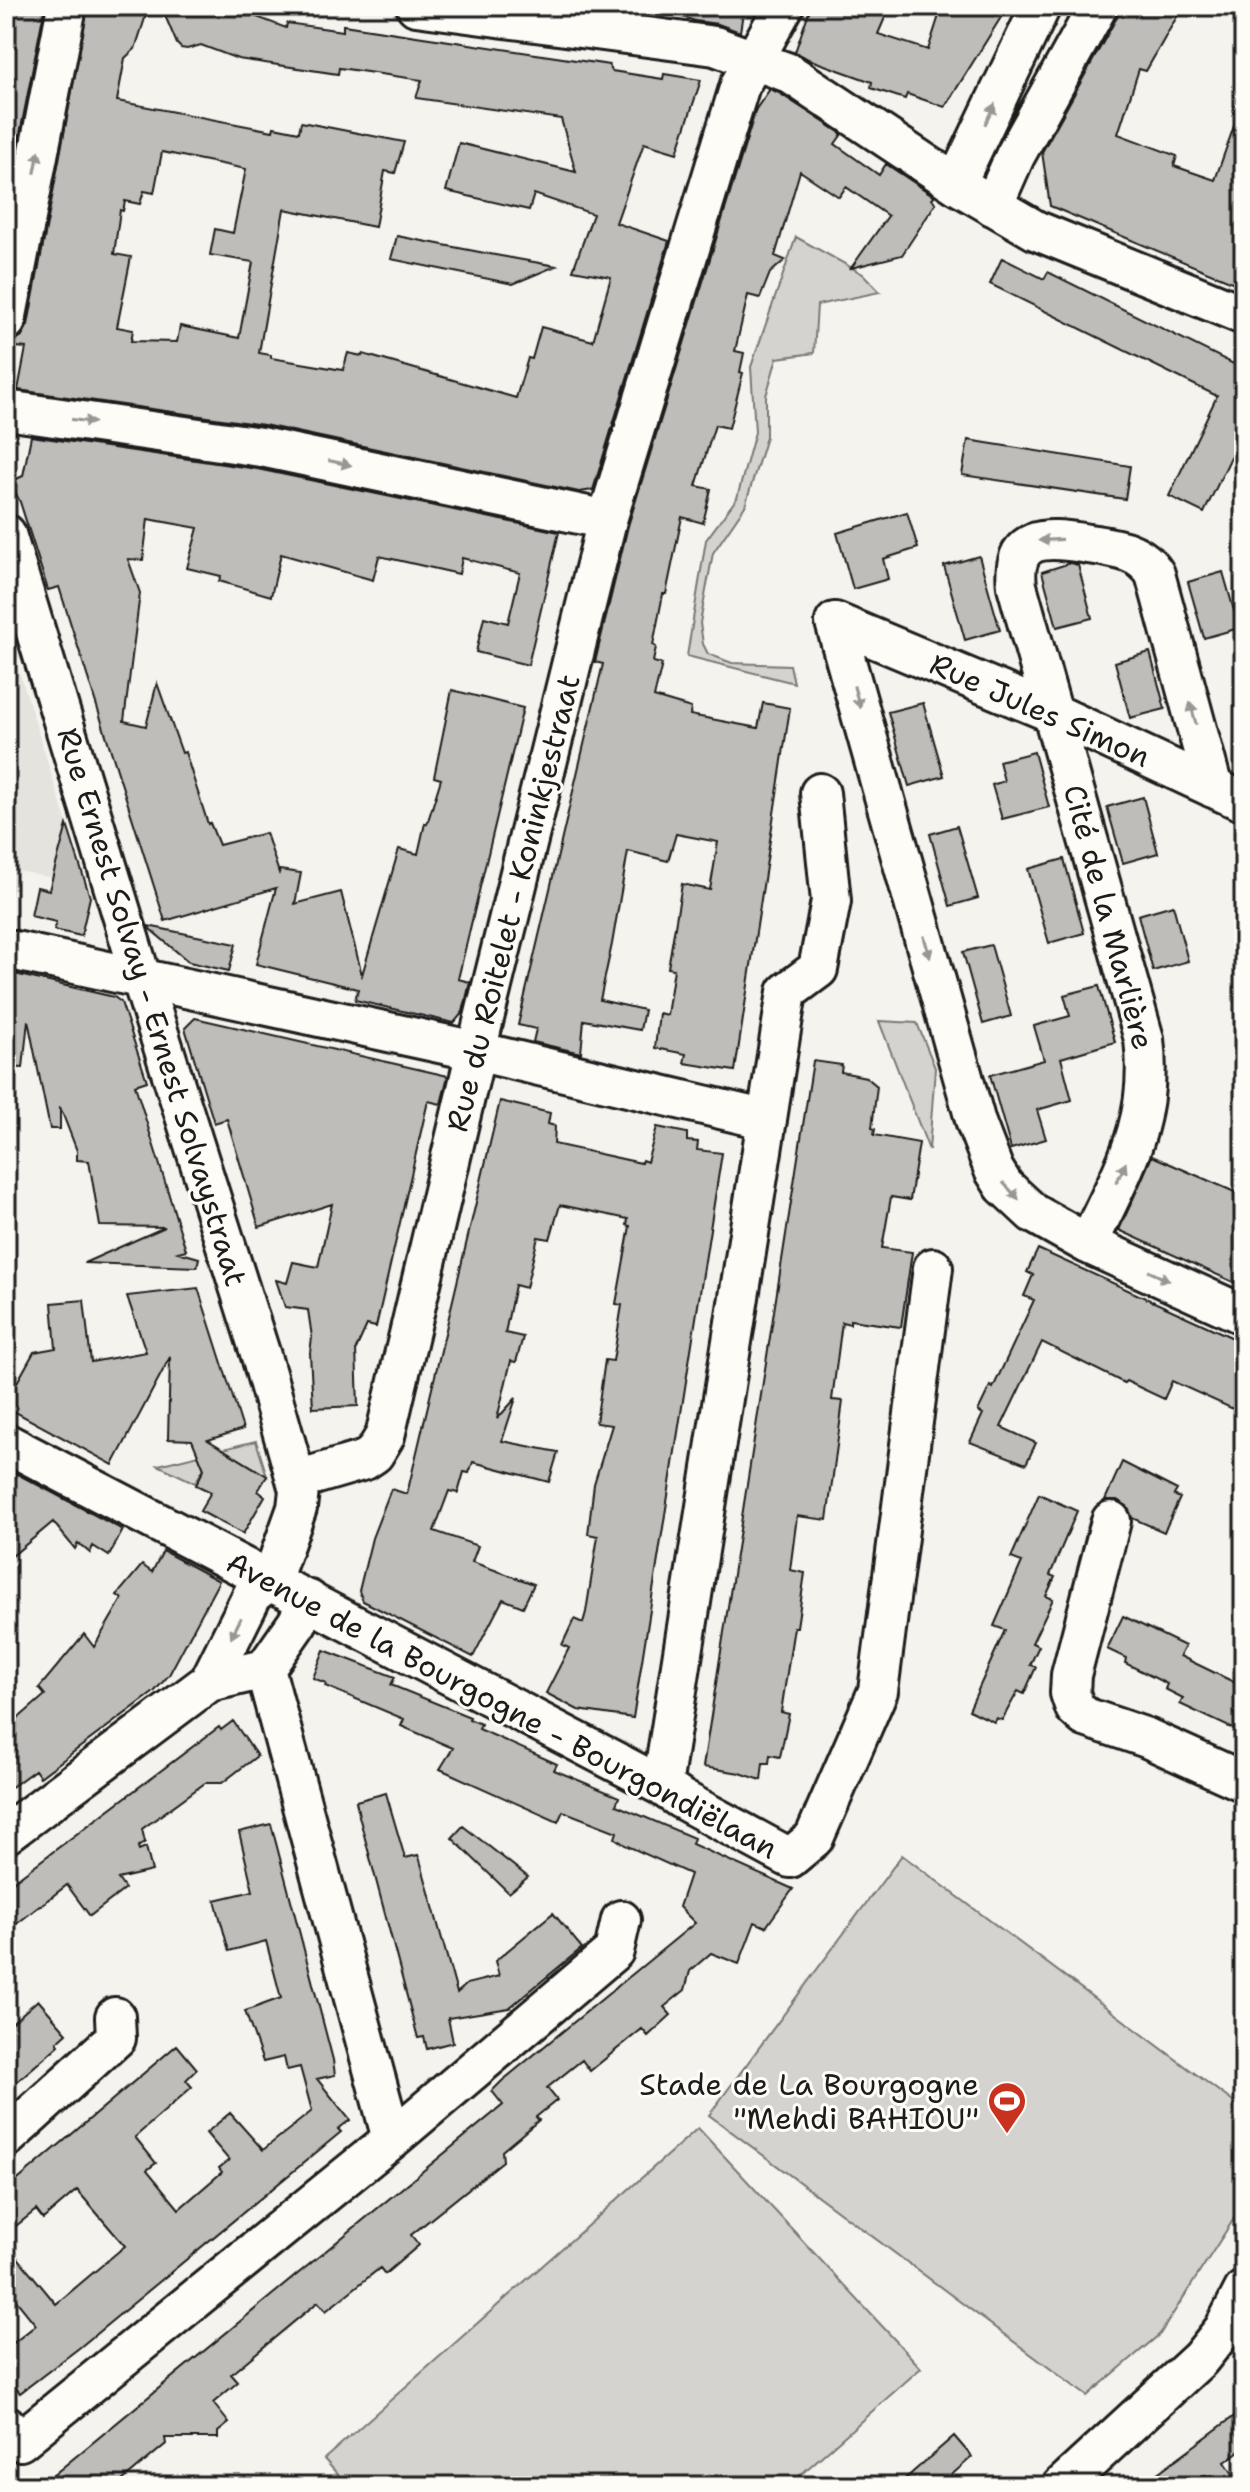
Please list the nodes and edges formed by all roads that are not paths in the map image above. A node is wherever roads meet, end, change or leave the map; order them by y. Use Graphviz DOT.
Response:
graph roads {
  1 [pos="67,6"];
  2 [pos="416,6"];
  3 [pos="784,6"];
  4 [pos="1041,6"];
  5 [pos="1098,6"];
  6 [pos="753,59"];
  7 [pos="956,184"];
  8 [pos="993,206"];
  9 [pos="1244,315"];
  10 [pos="6,321"];
  11 [pos="6,410"];
  12 [pos="607,520"];
  13 [pos="6,534"];
  14 [pos="1055,714"];
  15 [pos="820,793"];
  16 [pos="1229,795"];
  17 [pos="6,949"];
  18 [pos="141,977"];
  19 [pos="476,1051"];
  20 [pos="767,1120"];
  21 [pos="1088,1244"];
  22 [pos="933,1268"];
  23 [pos="1244,1315"];
  24 [pos="6,1443"];
  25 [pos="297,1480"];
  26 [pos="1111,1521"];
  27 [pos="271,1581"];
  28 [pos="309,1600"];
  29 [pos="265,1669"];
  30 [pos="209,1682"];
  31 [pos="1244,1782"];
  32 [pos="662,1786"];
  33 [pos="6,1834"];
  34 [pos="621,1920"];
  35 [pos="115,2017"];
  36 [pos="6,2138"];
  37 [pos="392,2139"];
  38 [pos="1244,2290"];
  39 [pos="6,2425"];
  40 [pos="1062,2486"];
  10 -- 1 [label="street, one-way"];
  2 -- 6 [label="street"];
  3 -- 6 [label="street, Rue du Roitelet - Koninkjestraat"];
  7 -- 4 [label="street, one-way"];
  5 -- 8 [label="street"];
  6 -- 7 [label="street"];
  6 -- 12 [label="street, Rue du Roitelet - Koninkjestraat"];
  7 -- 8 [label="street"];
  8 -- 9 [label="street"];
  11 -- 12 [label="street, one-way"];
  12 -- 19 [label="street, Rue du Roitelet - Koninkjestraat"];
  13 -- 18 [label="street, Rue Ernest Solvay - Ernest Solvaystraat"];
  14 -- 16 [label="street, Rue Jules Simon"];
  16 -- 14 [label="street, Cité de la Marlière, one-way"];
  21 -- 14 [label="street, Cité de la Marlière, one-way"];
  14 -- 21 [label="street, Rue Jules Simon, one-way"];
  15 -- 20 [label="street"];
  17 -- 18 [label="street"];
  18 -- 19 [label="street"];
  18 -- 25 [label="street, Rue Ernest Solvay - Ernest Solvaystraat"];
  19 -- 20 [label="street"];
  19 -- 25 [label="street, Rue du Roitelet - Koninkjestraat"];
  20 -- 32 [label="street"];
  21 -- 23 [label="street, one-way"];
  22 -- 32 [label="street, Avenue de la Bourgogne - Bourgondiëlaan"];
  24 -- 27 [label="street, Avenue de la Bourgogne - Bourgondiëlaan"];
  25 -- 27 [label="street"];
  26 -- 31 [label="street"];
  27 -- 28 [label="street, Avenue de la Bourgogne - Bourgondiëlaan"];
  27 -- 30 [label="street, one-way"];
  28 -- 29 [label="street"];
  28 -- 32 [label="street, Avenue de la Bourgogne - Bourgondiëlaan"];
  29 -- 30 [label="street"];
  29 -- 37 [label="street"];
  30 -- 33 [label="street"];
  34 -- 37 [label="street"];
  35 -- 36 [label="street"];
  37 -- 39 [label="street"];
  38 -- 40 [label="street"];
}
